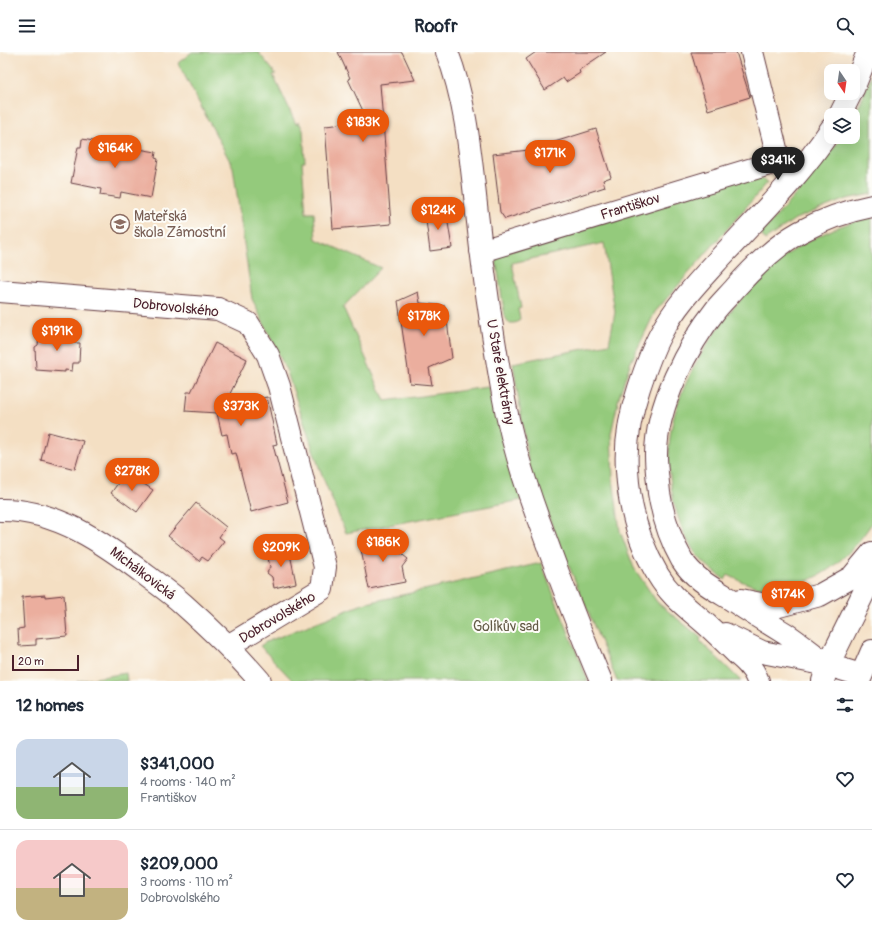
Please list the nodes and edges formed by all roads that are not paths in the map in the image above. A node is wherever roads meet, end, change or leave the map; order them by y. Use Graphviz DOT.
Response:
graph roads {
  1 [pos="447,52"];
  2 [pos="752,52"];
  3 [pos="868,52"];
  4 [pos="860,72"];
  5 [pos="824,139"];
  6 [pos="779,161"];
  7 [pos="797,174"];
  8 [pos="872,206"];
  9 [pos="481,251"];
  10 [pos="0,291"];
  11 [pos="0,510"];
  12 [pos="872,553"];
  13 [pos="872,576"];
  14 [pos="724,595"];
  15 [pos="706,624"];
  16 [pos="228,646"];
  17 [pos="872,651"];
  18 [pos="826,673"];
  19 [pos="860,678"];
  20 [pos="260,681"];
  21 [pos="601,681"];
  22 [pos="758,681"];
  1 -- 9 [label="street, U Staré elektrárny"];
  2 -- 6 [label="street"];
  3 -- 4 [label="street"];
  5 -- 7 [label="street"];
  6 -- 7 [label="street"];
  6 -- 9 [label="street, Františkov"];
  7 -- 15 [label="street"];
  8 -- 14 [label="street"];
  9 -- 21 [label="street, U Staré elektrárny"];
  10 -- 16 [label="street, Dobrovolského"];
  11 -- 16 [label="street, Michálkovická"];
  12 -- 14 [label="street"];
  13 -- 18 [label="street"];
  14 -- 18 [label="street"];
  15 -- 18 [label="street"];
  15 -- 22 [label="street"];
  16 -- 20 [label="street, Michálkovická"];
  17 -- 19 [label="street"];
  18 -- 19 [label="street"];
}
